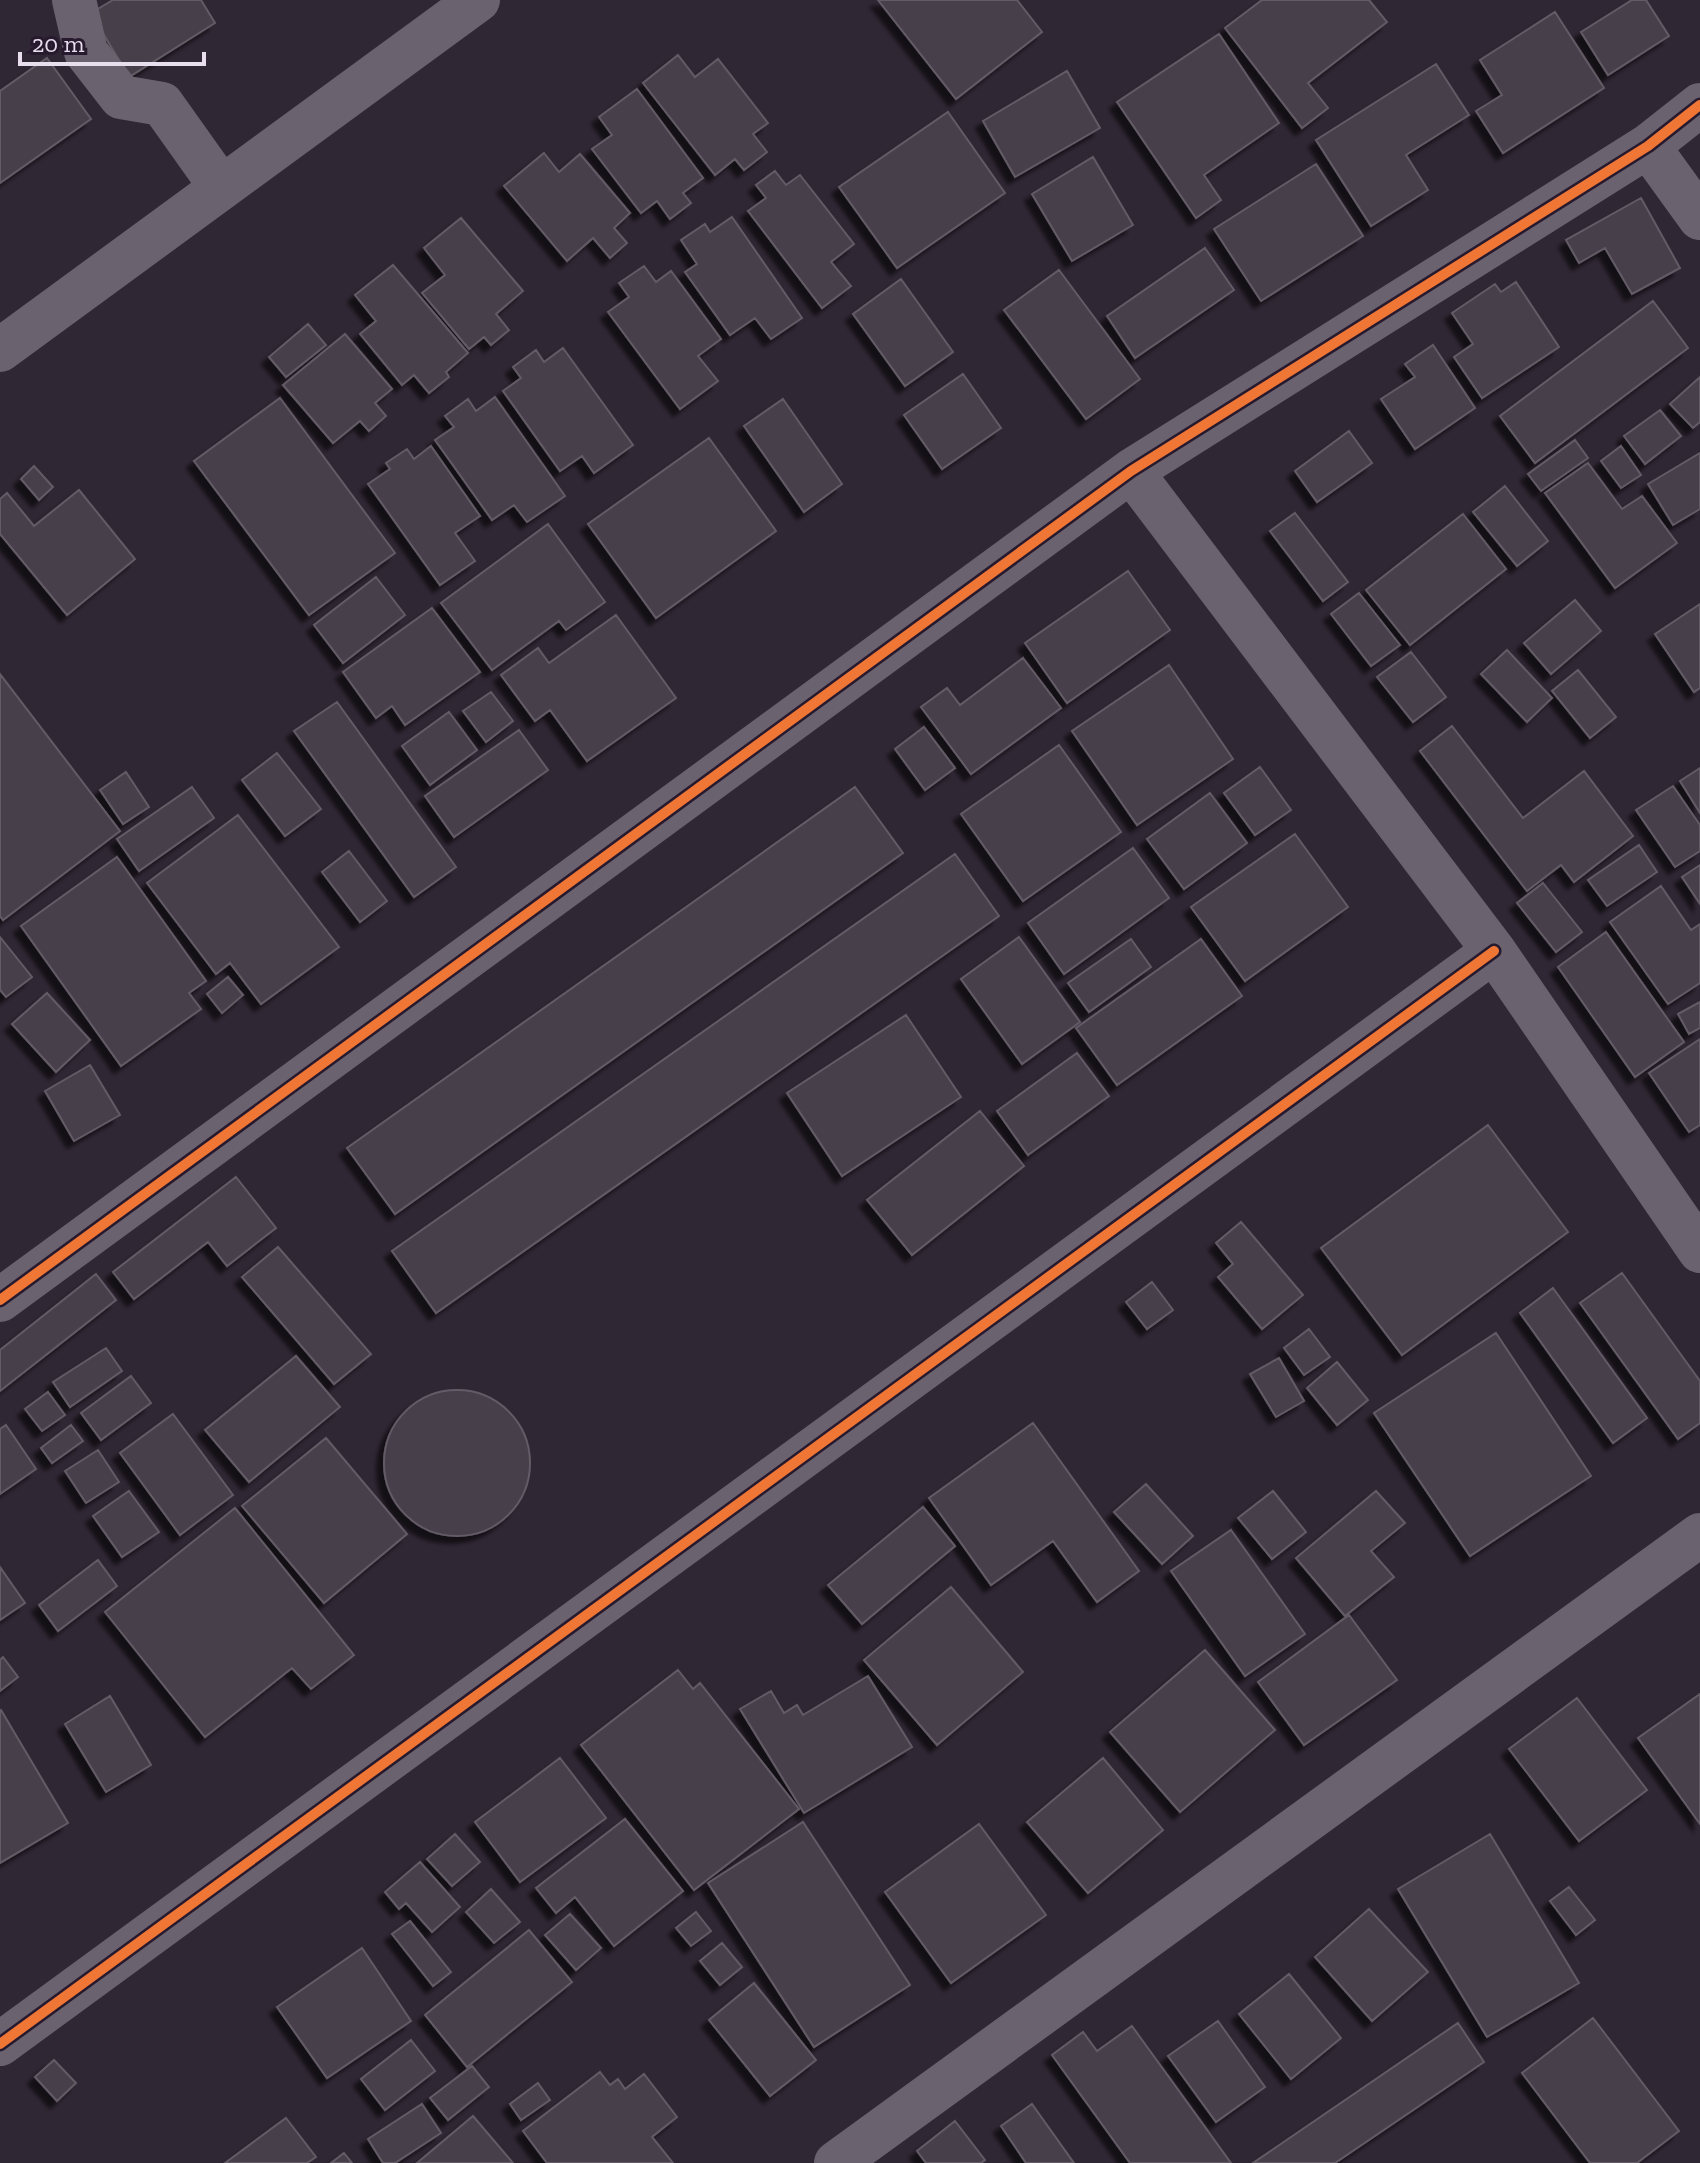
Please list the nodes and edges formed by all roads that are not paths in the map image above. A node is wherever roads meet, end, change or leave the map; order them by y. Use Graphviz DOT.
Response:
graph roads {
  1 [pos="74,0"];
  2 [pos="478,0"];
  3 [pos="1700,105"];
  4 [pos="1648,146"];
  5 [pos="221,187"];
  6 [pos="1700,218"];
  7 [pos="0,350"];
  8 [pos="1131,471"];
  9 [pos="1494,951"];
  10 [pos="1700,1251"];
  11 [pos="0,1300"];
  12 [pos="1700,1535"];
  13 [pos="0,2044"];
  14 [pos="836,2163"];
  1 -- 5 [label="street"];
  2 -- 5 [label="street"];
  3 -- 4 [label="street"];
  4 -- 6 [label="street"];
  4 -- 8 [label="street"];
  5 -- 7 [label="street"];
  8 -- 9 [label="street"];
  8 -- 11 [label="street"];
  9 -- 10 [label="street"];
  9 -- 13 [label="street"];
  12 -- 14 [label="street"];
}
